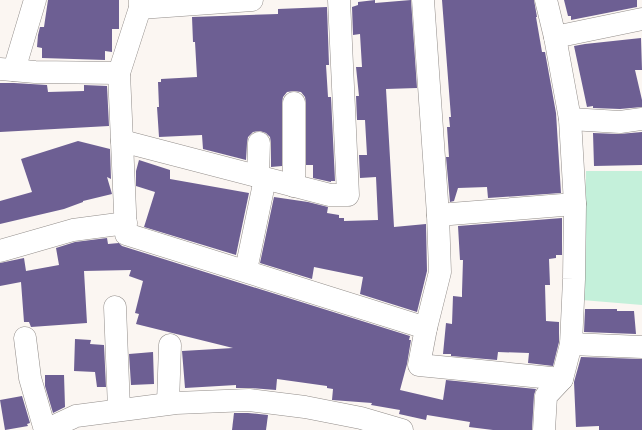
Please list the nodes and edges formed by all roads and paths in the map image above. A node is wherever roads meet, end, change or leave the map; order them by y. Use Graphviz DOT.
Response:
graph roads {
  1 [pos="35,0"];
  2 [pos="252,0"];
  3 [pos="339,0"];
  4 [pos="423,0"];
  5 [pos="546,0"];
  6 [pos="140,4"];
  7 [pos="642,19"];
  8 [pos="555,37"];
  9 [pos="7,70"];
  10 [pos="120,73"];
  11 [pos="294,103"];
  12 [pos="570,119"];
  13 [pos="642,119"];
  14 [pos="122,141"];
  15 [pos="259,143"];
  16 [pos="262,178"];
  17 [pos="294,186"];
  18 [pos="575,204"];
  19 [pos="438,215"];
  20 [pos="126,223"];
  21 [pos="0,251"];
  22 [pos="246,270"];
  23 [pos="115,306"];
  24 [pos="426,328"];
  25 [pos="25,338"];
  26 [pos="170,344"];
  27 [pos="571,344"];
  28 [pos="642,347"];
  29 [pos="562,379"];
  30 [pos="168,403"];
  31 [pos="119,409"];
  32 [pos="339,422"];
  33 [pos="46,430"];
  34 [pos="402,430"];
  35 [pos="544,430"];
  1 -- 9 [label="street"];
  2 -- 6 [label="street"];
  3 -- 17 [label="street"];
  4 -- 19 [label="street"];
  5 -- 8 [label="street"];
  6 -- 10 [label="street"];
  7 -- 8 [label="street"];
  8 -- 12 [label="street"];
  9 -- 10 [label="street"];
  10 -- 14 [label="street"];
  11 -- 17 [label="street"];
  12 -- 13 [label="street"];
  12 -- 18 [label="street"];
  14 -- 16 [label="street"];
  14 -- 20 [label="street"];
  15 -- 16 [label="street"];
  16 -- 17 [label="street"];
  16 -- 22 [label="street"];
  18 -- 19 [label="street"];
  18 -- 27 [label="street"];
  19 -- 24 [label="street"];
  20 -- 21 [label="street"];
  20 -- 22 [label="street"];
  22 -- 24 [label="street"];
  23 -- 31 [label="street"];
  24 -- 29 [label="street"];
  25 -- 33 [label="street"];
  26 -- 30 [label="street"];
  27 -- 28 [label="street"];
  27 -- 29 [label="street"];
  29 -- 35 [label="street"];
  30 -- 31 [label="street"];
  30 -- 32 [label="street"];
  31 -- 33 [label="street"];
  32 -- 34 [label="street"];
}
